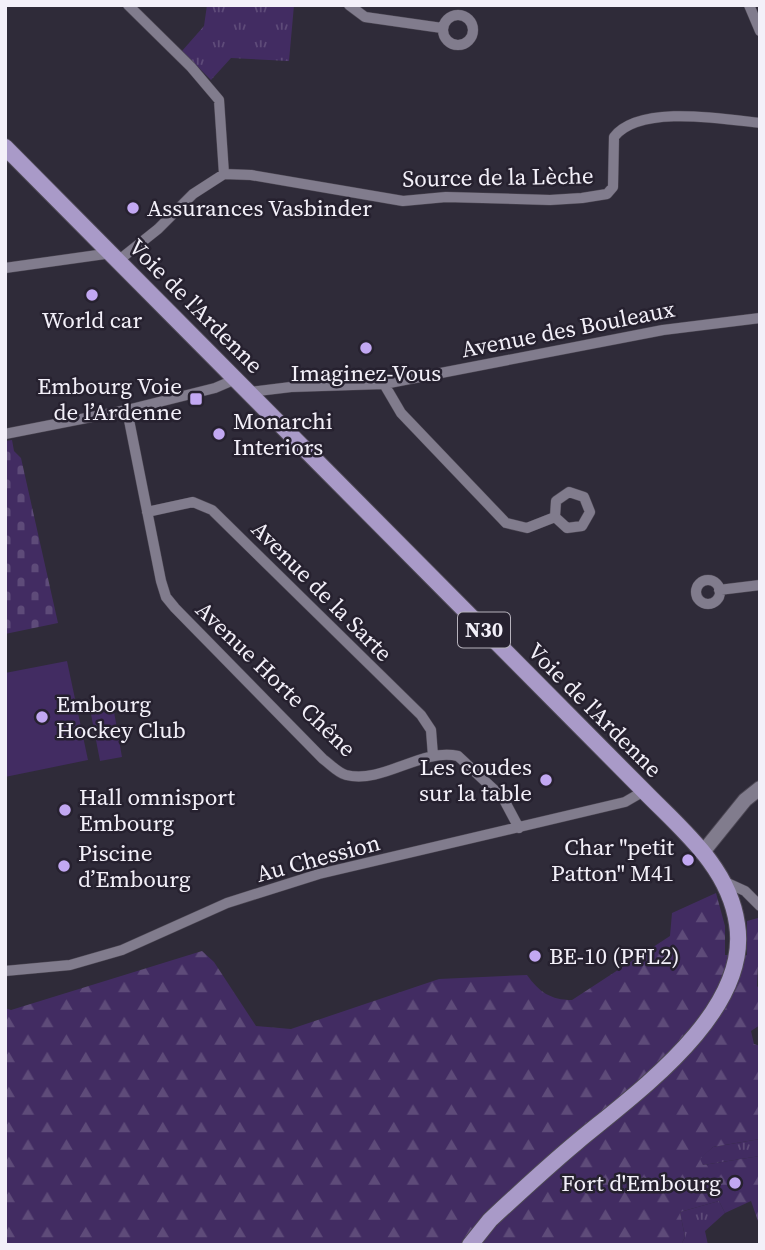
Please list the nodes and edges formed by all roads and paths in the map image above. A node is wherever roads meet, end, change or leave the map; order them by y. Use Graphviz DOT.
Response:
graph roads {
  1 [pos="128,5"];
  2 [pos="349,5"];
  3 [pos="750,5"];
  4 [pos="442,28"];
  5 [pos="760,31"];
  6 [pos="760,123"];
  7 [pos="5,147"];
  8 [pos="224,174"];
  9 [pos="115,257"];
  10 [pos="5,268"];
  11 [pos="760,318"];
  12 [pos="236,379"];
  13 [pos="384,384"];
  14 [pos="250,392"];
  15 [pos="127,410"];
  16 [pos="5,434"];
  17 [pos="148,512"];
  18 [pos="555,517"];
  19 [pos="760,585"];
  20 [pos="719,590"];
  21 [pos="433,756"];
  22 [pos="760,788"];
  23 [pos="644,791"];
  24 [pos="519,828"];
  25 [pos="703,852"];
  26 [pos="723,881"];
  27 [pos="760,906"];
  28 [pos="5,971"];
  29 [pos="470,1245"];
  1 -- 8 [label="street"];
  2 -- 4 [label="street"];
  3 -- 5 [label="street"];
  6 -- 8 [label="street, Source de la Lèche"];
  7 -- 9 [label="main road, Voie de l'Ardenne / N30"];
  8 -- 9 [label="street"];
  9 -- 10 [label="street"];
  9 -- 12 [label="main road, Voie de l'Ardenne / N30"];
  11 -- 13 [label="street, Avenue des Bouleaux"];
  12 -- 14 [label="main road, Voie de l'Ardenne / N30"];
  12 -- 15 [label="street"];
  13 -- 14 [label="street, Avenue des Bouleaux"];
  13 -- 18 [label="street"];
  14 -- 23 [label="main road, Voie de l'Ardenne / N30"];
  15 -- 16 [label="street"];
  15 -- 17 [label="street, Avenue Horte Chêne"];
  17 -- 21 [label="street, Avenue de la Sarte"];
  17 -- 21 [label="street, Avenue Horte Chêne"];
  19 -- 20 [label="street"];
  21 -- 24 [label="street, Avenue Horte Chêne"];
  22 -- 25 [label="street"];
  23 -- 24 [label="street, Au Chession"];
  23 -- 25 [label="main road, Voie de l'Ardenne / N30"];
  24 -- 28 [label="street, Au Chession"];
  25 -- 26 [label="main road, Voie de l'Ardenne / N30"];
  26 -- 27 [label="street"];
  26 -- 29 [label="main road, Voie de l'Ardenne / N30"];
}
